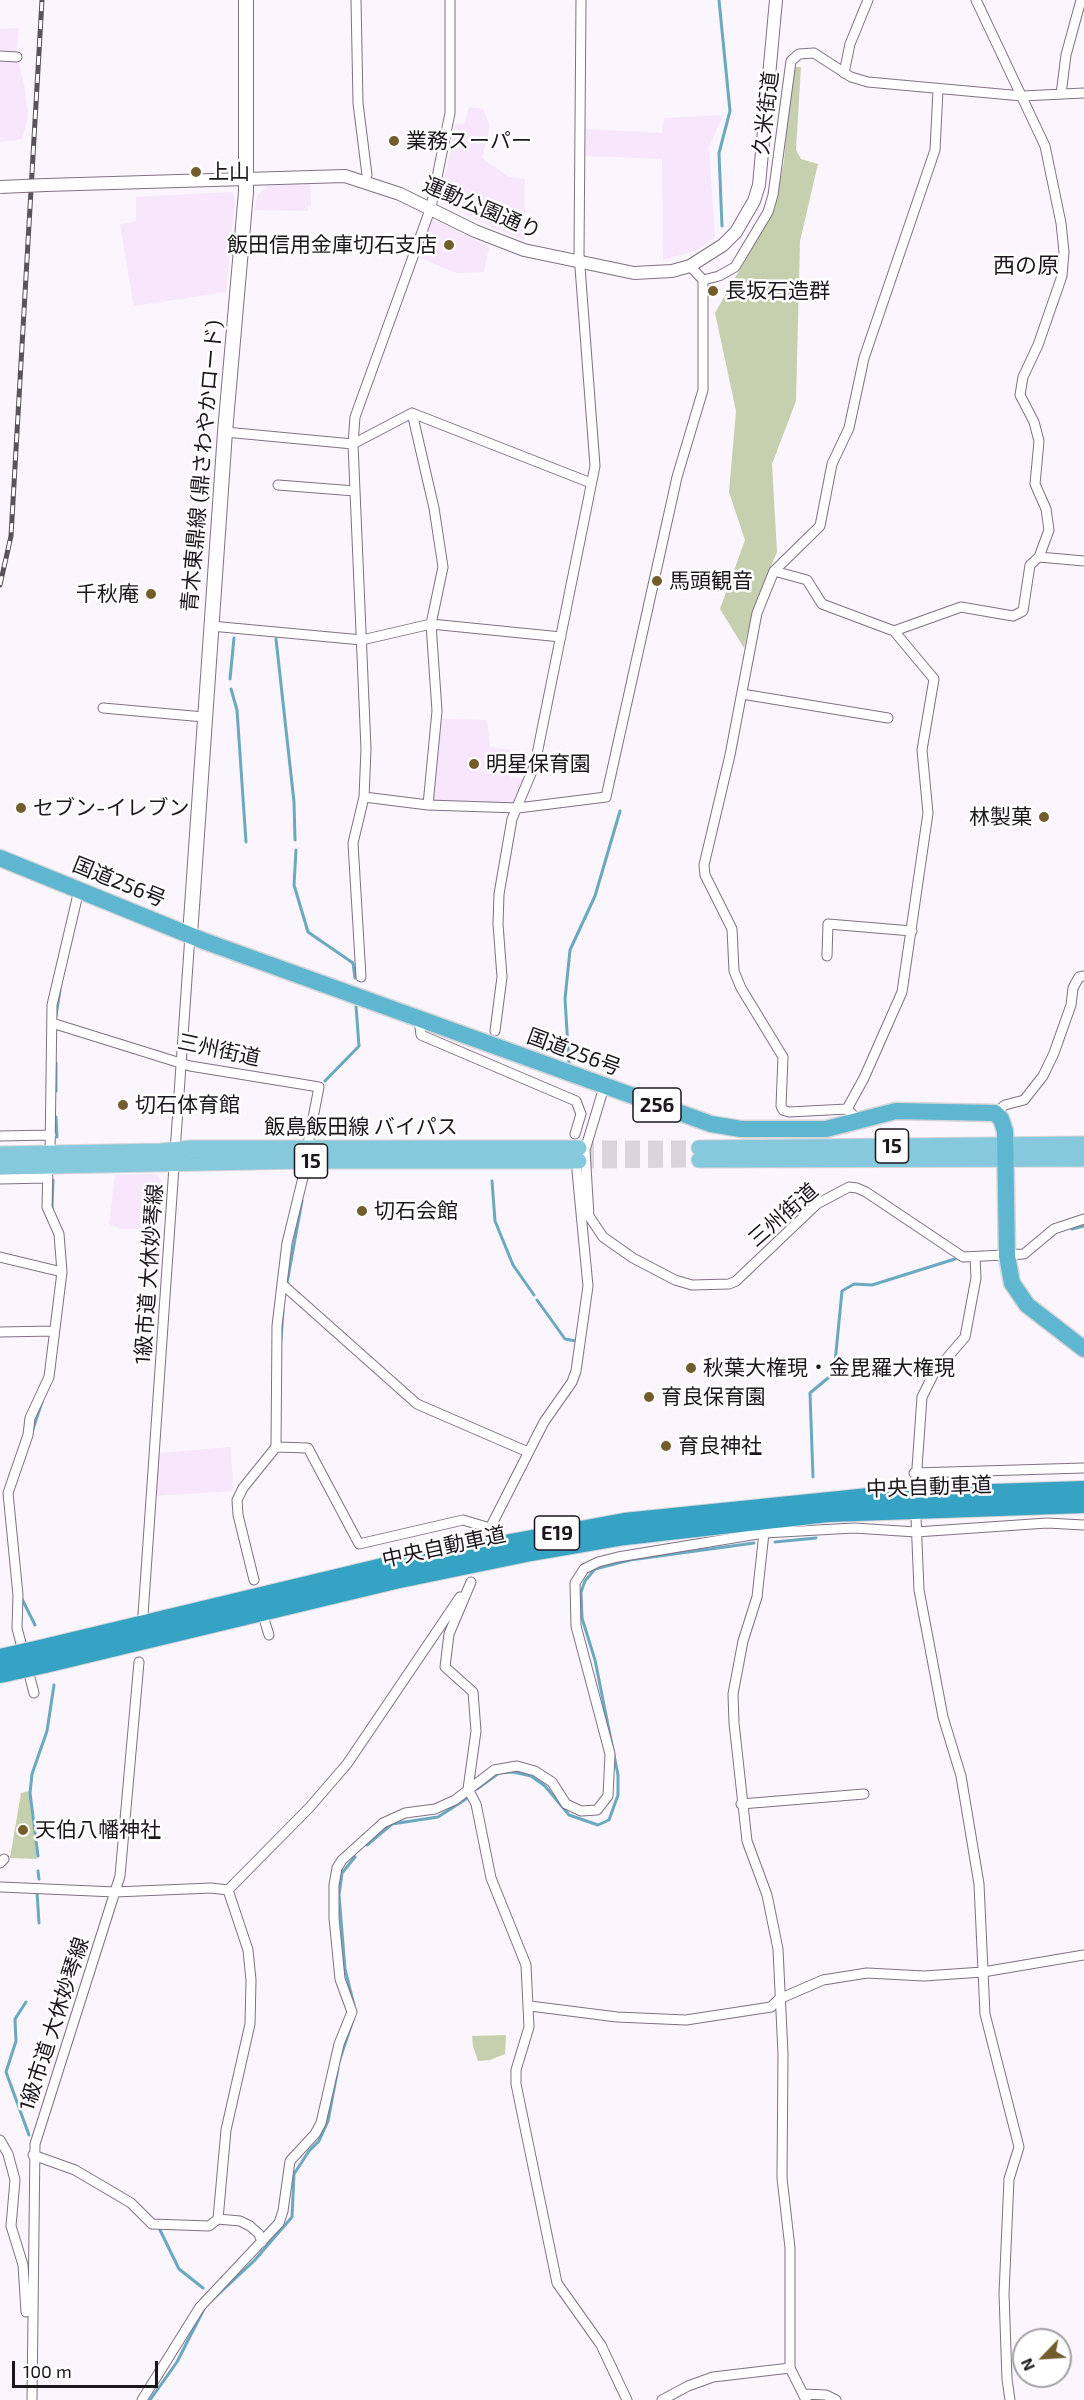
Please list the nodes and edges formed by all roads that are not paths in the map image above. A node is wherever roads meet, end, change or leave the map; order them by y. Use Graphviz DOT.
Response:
graph roads {
  1 [pos="246,0"];
  2 [pos="356,0"];
  3 [pos="450,0"];
  4 [pos="581,0"];
  5 [pos="776,0"];
  6 [pos="868,0"];
  7 [pos="976,0"];
  8 [pos="1081,0"];
  9 [pos="0,56"];
  10 [pos="16,57"];
  11 [pos="844,73"];
  12 [pos="938,90"];
  13 [pos="1084,93"];
  14 [pos="1060,94"];
  15 [pos="1022,96"];
  16 [pos="368,175"];
  17 [pos="247,179"];
  18 [pos="0,187"];
  19 [pos="431,207"];
  20 [pos="580,261"];
  21 [pos="690,266"];
  22 [pos="703,280"];
  23 [pos="412,412"];
  24 [pos="225,432"];
  25 [pos="352,444"];
  26 [pos="591,483"];
  27 [pos="278,485"];
  28 [pos="355,490"];
  29 [pos="1039,557"];
  30 [pos="1084,561"];
  31 [pos="774,571"];
  32 [pos="431,624"];
  33 [pos="211,626"];
  34 [pos="894,631"];
  35 [pos="561,637"];
  36 [pos="362,640"];
  37 [pos="742,694"];
  38 [pos="104,708"];
  39 [pos="204,717"];
  40 [pos="888,718"];
  41 [pos="364,797"];
  42 [pos="428,805"];
  43 [pos="518,808"];
  44 [pos="0,858"];
  45 [pos="79,890"];
  46 [pos="912,931"];
  47 [pos="190,936"];
  48 [pos="827,956"];
  49 [pos="1084,976"];
  50 [pos="362,977"];
  51 [pos="420,1020"];
  52 [pos="52,1023"];
  53 [pos="495,1031"];
  54 [pos="182,1063"];
  55 [pos="604,1087"];
  56 [pos="847,1108"];
  57 [pos="995,1113"];
  58 [pos="859,1121"];
  59 [pos="51,1135"];
  60 [pos="0,1136"];
  61 [pos="1084,1144"];
  62 [pos="1005,1152"];
  63 [pos="577,1153"];
  64 [pos="0,1154"];
  65 [pos="699,1154"];
  66 [pos="307,1155"];
  67 [pos="175,1156"];
  68 [pos="1084,1159"];
  69 [pos="47,1164"];
  70 [pos="0,1167"];
  71 [pos="0,1179"];
  72 [pos="1084,1219"];
  73 [pos="1007,1256"];
  74 [pos="0,1257"];
  75 [pos="975,1257"];
  76 [pos="62,1272"];
  77 [pos="282,1284"];
  78 [pos="54,1331"];
  79 [pos="0,1332"];
  80 [pos="1084,1349"];
  81 [pos="276,1447"];
  82 [pos="528,1452"];
  83 [pos="1084,1468"];
  84 [pos="1084,1490"];
  85 [pos="1084,1504"];
  86 [pos="916,1518"];
  87 [pos="1084,1525"];
  88 [pos="916,1532"];
  89 [pos="764,1533"];
  90 [pos="254,1580"];
  91 [pos="143,1615"];
  92 [pos="265,1622"];
  93 [pos="268,1635"];
  94 [pos="42,1656"];
  95 [pos="0,1658"];
  96 [pos="139,1662"];
  97 [pos="0,1674"];
  98 [pos="34,1693"];
  99 [pos="468,1789"];
  100 [pos="864,1794"];
  101 [pos="741,1804"];
  102 [pos="1,1887"];
  103 [pos="228,1890"];
  104 [pos="115,1892"];
  105 [pos="1084,1955"];
  106 [pos="983,1972"];
  107 [pos="779,1999"];
  108 [pos="530,2006"];
  109 [pos="0,2140"];
  110 [pos="33,2155"];
  111 [pos="218,2219"];
  112 [pos="262,2242"];
  113 [pos="31,2329"];
  114 [pos="790,2368"];
  115 [pos="805,2397"];
  116 [pos="32,2400"];
  117 [pos="142,2400"];
  118 [pos="627,2400"];
  119 [pos="662,2400"];
  120 [pos="836,2400"];
  121 [pos="1010,2400"];
  1 -- 17 [label="main road, 青木東鼎線 (鼎さわやかロード)"];
  2 -- 16 [label="street"];
  3 -- 19 [label="street"];
  4 -- 20 [label="street"];
  5 -- 21 [label="street, 運動公園通り"];
  6 -- 11 [label="street"];
  7 -- 15 [label="street"];
  8 -- 14 [label="street"];
  9 -- 10 [label="street"];
  11 -- 12 [label="street, 久米街道"];
  11 -- 22 [label="street, 久米街道"];
  12 -- 15 [label="street, 久米街道"];
  12 -- 31 [label="street"];
  13 -- 14 [label="street, 久米街道"];
  14 -- 15 [label="street, 久米街道"];
  15 -- 29 [label="street"];
  17 -- 18 [label="street, 運動公園通り, bridge"];
  17 -- 19 [label="street, 運動公園通り"];
  17 -- 24 [label="main road, 青木東鼎線 (鼎さわやかロード)"];
  19 -- 20 [label="street, 運動公園通り"];
  19 -- 25 [label="street"];
  20 -- 21 [label="street, 運動公園通り"];
  20 -- 26 [label="street"];
  21 -- 22 [label="street"];
  22 -- 43 [label="street"];
  23 -- 25 [label="street"];
  23 -- 26 [label="street"];
  23 -- 32 [label="street"];
  24 -- 25 [label="street"];
  24 -- 33 [label="main road, 青木東鼎線 (鼎さわやかロード)"];
  25 -- 28 [label="street"];
  26 -- 35 [label="street"];
  27 -- 28 [label="street"];
  28 -- 36 [label="street"];
  29 -- 30 [label="street"];
  29 -- 34 [label="street"];
  31 -- 34 [label="street"];
  31 -- 37 [label="street"];
  32 -- 35 [label="street"];
  32 -- 36 [label="street"];
  32 -- 42 [label="street"];
  33 -- 36 [label="street"];
  33 -- 39 [label="main road, 青木東鼎線 (鼎さわやかロード)"];
  34 -- 46 [label="street"];
  35 -- 43 [label="street"];
  36 -- 41 [label="street"];
  37 -- 40 [label="street"];
  37 -- 56 [label="street"];
  38 -- 39 [label="street"];
  39 -- 47 [label="main road, 青木東鼎線 (鼎さわやかロード)"];
  41 -- 42 [label="street"];
  41 -- 50 [label="street"];
  42 -- 43 [label="street"];
  43 -- 53 [label="street"];
  44 -- 45 [label="highway, 国道256号 / 256"];
  45 -- 47 [label="highway, 国道256号 / 256"];
  45 -- 52 [label="street"];
  46 -- 48 [label="street"];
  46 -- 56 [label="street"];
  47 -- 51 [label="highway, 国道256号 / 256"];
  47 -- 54 [label="street, 1級市道 大休妙琴線"];
  49 -- 57 [label="street"];
  51 -- 55 [label="highway, 国道256号 / 256"];
  51 -- 63 [label="street"];
  52 -- 54 [label="street, 三州街道"];
  52 -- 59 [label="street"];
  54 -- 66 [label="street, 三州街道"];
  54 -- 67 [label="street, 1級市道 大休妙琴線"];
  55 -- 58 [label="highway, 国道256号 / 256"];
  55 -- 75 [label="street, 三州街道"];
  56 -- 58 [label="street"];
  57 -- 58 [label="highway, 国道256号 / 256"];
  57 -- 62 [label="highway"];
  59 -- 60 [label="street"];
  59 -- 69 [label="street"];
  61 -- 62 [label="main road, 15"];
  62 -- 65 [label="main road, 15"];
  62 -- 68 [label="main road, 15"];
  62 -- 73 [label="highway"];
  63 -- 66 [label="main road, 飯島飯田線 バイパス / 15"];
  63 -- 82 [label="street"];
  64 -- 69 [label="main road, 飯島飯田線 バイパス / 15"];
  66 -- 67 [label="main road, 飯島飯田線 バイパス / 15"];
  66 -- 77 [label="street"];
  67 -- 69 [label="main road, 飯島飯田線 バイパス / 15"];
  67 -- 91 [label="street, 1級市道 大休妙琴線"];
  69 -- 70 [label="main road, 飯島飯田線 バイパス / 15"];
  69 -- 71 [label="street"];
  69 -- 76 [label="street"];
  72 -- 73 [label="street"];
  73 -- 75 [label="street"];
  73 -- 80 [label="highway"];
  74 -- 76 [label="street"];
  75 -- 83 [label="street"];
  76 -- 78 [label="street"];
  77 -- 81 [label="street"];
  77 -- 82 [label="street"];
  78 -- 79 [label="street"];
  78 -- 98 [label="street"];
  81 -- 82 [label="street"];
  81 -- 90 [label="street"];
  84 -- 94 [label="highway, 中央自動車道 / E19"];
  85 -- 94 [label="highway, 中央自動車道 / E19"];
  86 -- 88 [label="street"];
  87 -- 88 [label="street"];
  88 -- 89 [label="street"];
  88 -- 106 [label="street"];
  89 -- 99 [label="street"];
  89 -- 101 [label="street"];
  92 -- 93 [label="street"];
  94 -- 95 [label="highway, 中央自動車道 / E19, bridge"];
  94 -- 97 [label="highway, 中央自動車道 / E19, bridge"];
  96 -- 104 [label="street, 1級市道 大休妙琴線"];
  99 -- 103 [label="street"];
  99 -- 108 [label="street"];
  99 -- 112 [label="street"];
  100 -- 101 [label="street"];
  101 -- 107 [label="street"];
  102 -- 104 [label="street"];
  103 -- 104 [label="street"];
  103 -- 111 [label="street"];
  104 -- 110 [label="street, 1級市道 大休妙琴線"];
  105 -- 106 [label="street"];
  106 -- 107 [label="street"];
  106 -- 121 [label="street"];
  107 -- 108 [label="street"];
  107 -- 114 [label="street"];
  108 -- 118 [label="street"];
  109 -- 113 [label="street"];
  110 -- 111 [label="street"];
  110 -- 113 [label="street, 1級市道 大休妙琴線"];
  111 -- 112 [label="street"];
  112 -- 117 [label="street"];
  113 -- 116 [label="street, 1級市道 大休妙琴線"];
  114 -- 115 [label="street"];
  114 -- 119 [label="street"];
  115 -- 120 [label="street"];
}
